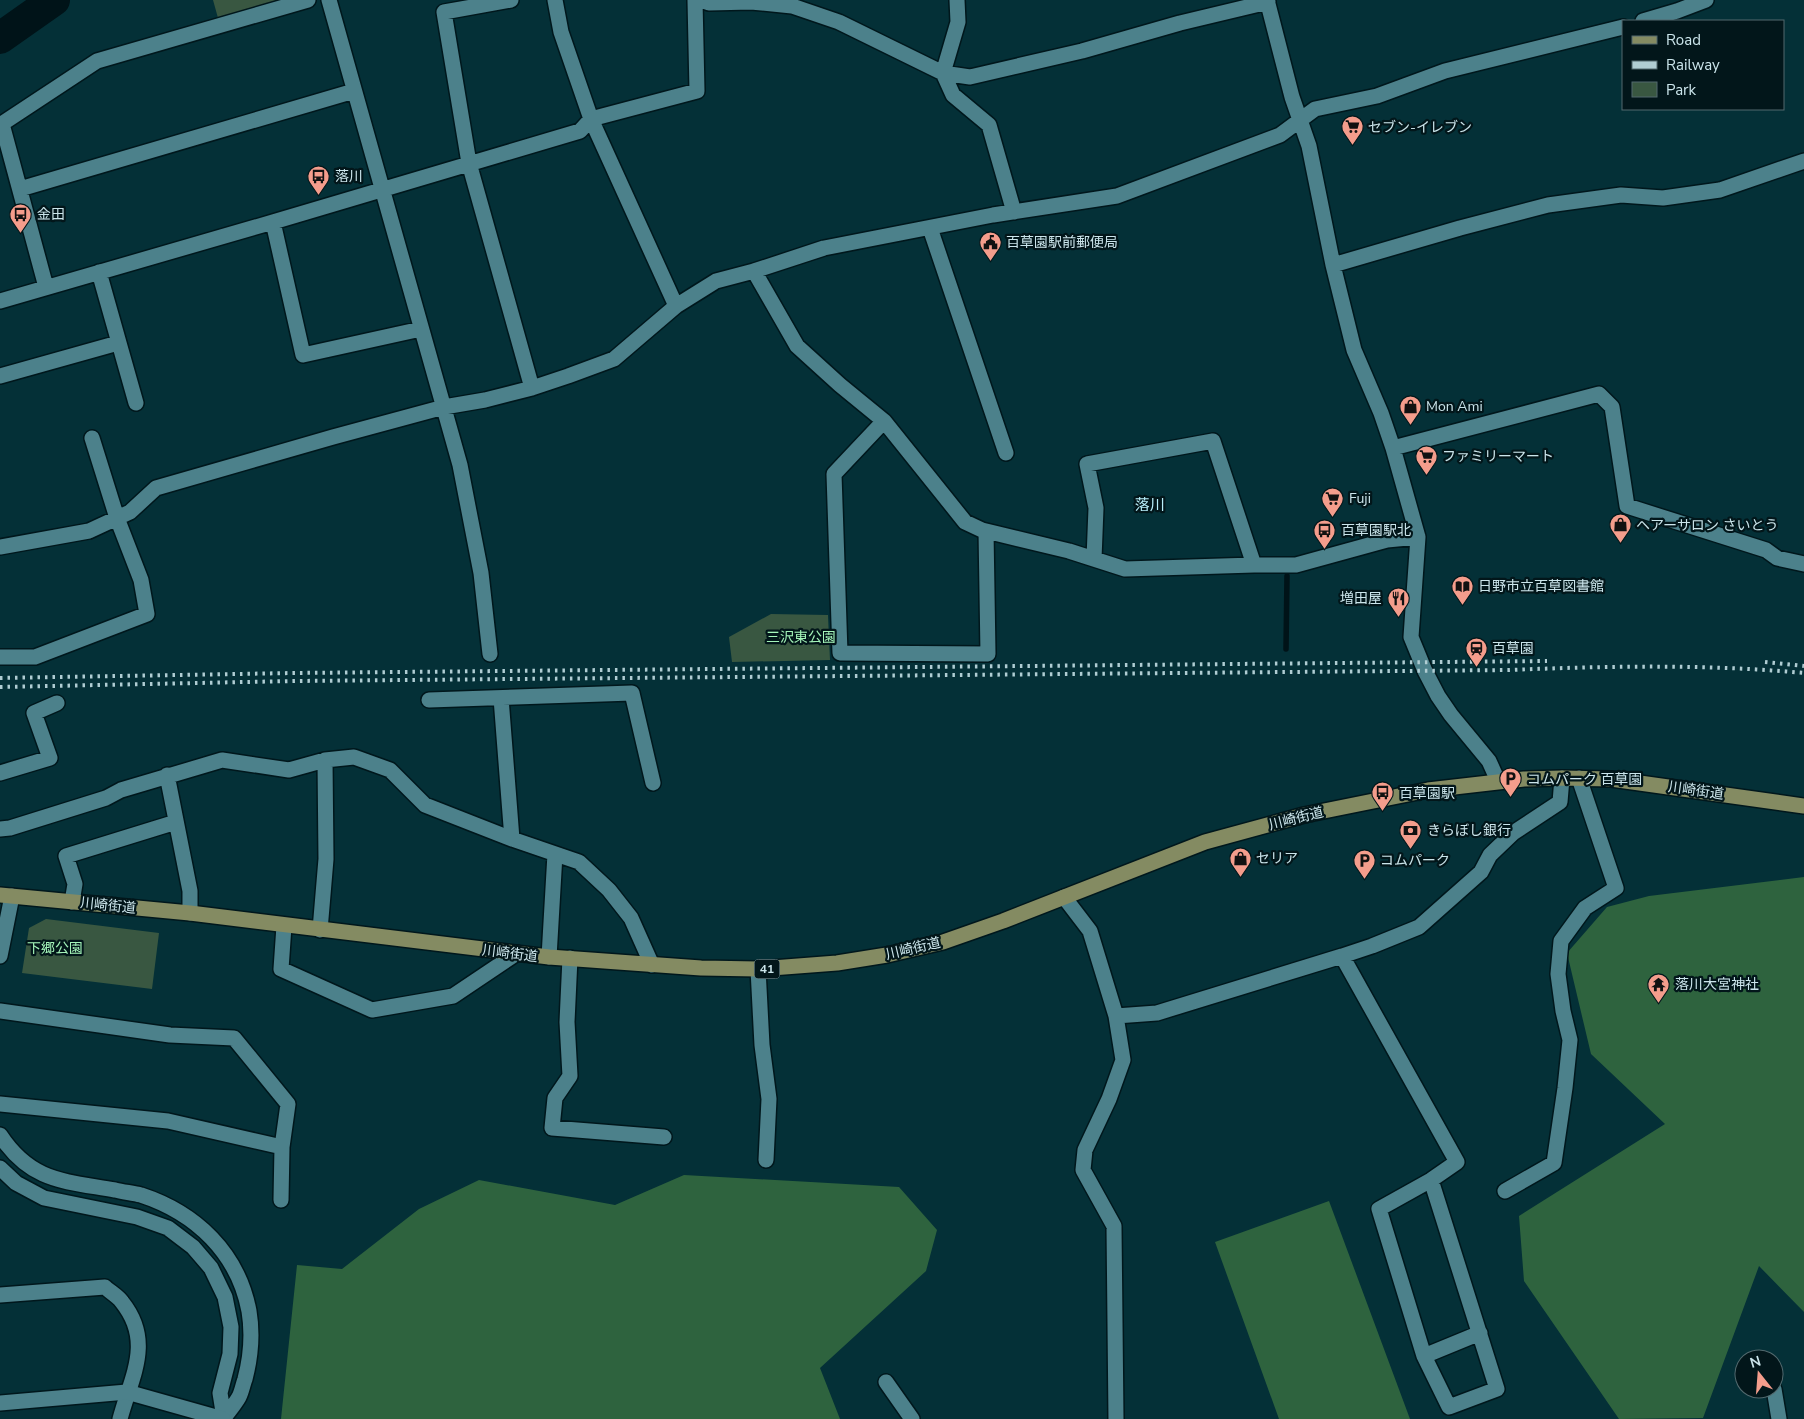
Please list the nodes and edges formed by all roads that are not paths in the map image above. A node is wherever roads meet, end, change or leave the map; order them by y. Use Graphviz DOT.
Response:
graph roads {
  1 [pos="308,0"];
  2 [pos="329,0"];
  3 [pos="511,0"];
  4 [pos="555,0"];
  5 [pos="695,0"];
  6 [pos="701,0"];
  7 [pos="957,0"];
  8 [pos="1706,0"];
  9 [pos="1268,1"];
  10 [pos="1646,20"];
  11 [pos="1622,27"];
  12 [pos="943,73"];
  13 [pos="354,91"];
  14 [pos="591,119"];
  15 [pos="1300,120"];
  16 [pos="1,125"];
  17 [pos="1804,161"];
  18 [pos="469,163"];
  19 [pos="20,189"];
  20 [pos="383,190"];
  21 [pos="1014,212"];
  22 [pos="273,222"];
  23 [pos="930,228"];
  24 [pos="1333,265"];
  25 [pos="754,271"];
  26 [pos="99,272"];
  27 [pos="46,287"];
  28 [pos="0,301"];
  29 [pos="676,306"];
  30 [pos="421,329"];
  31 [pos="118,343"];
  32 [pos="0,376"];
  33 [pos="532,388"];
  34 [pos="136,403"];
  35 [pos="444,407"];
  36 [pos="884,421"];
  37 [pos="92,438"];
  38 [pos="1393,448"];
  39 [pos="1006,453"];
  40 [pos="117,518"];
  41 [pos="986,531"];
  42 [pos="1418,537"];
  43 [pos="0,547"];
  44 [pos="1094,559"];
  45 [pos="1804,564"];
  46 [pos="1254,565"];
  47 [pos="490,654"];
  48 [pos="0,657"];
  49 [pos="501,698"];
  50 [pos="430,700"];
  51 [pos="58,703"];
  52 [pos="325,760"];
  53 [pos="0,773"];
  54 [pos="167,775"];
  55 [pos="1562,778"];
  56 [pos="1579,778"];
  57 [pos="1498,782"];
  58 [pos="654,783"];
  59 [pos="1804,806"];
  60 [pos="176,822"];
  61 [pos="0,829"];
  62 [pos="512,839"];
  63 [pos="555,854"];
  64 [pos="6,895"];
  65 [pos="1064,897"];
  66 [pos="72,902"];
  67 [pos="190,913"];
  68 [pos="284,926"];
  69 [pos="320,930"];
  70 [pos="517,953"];
  71 [pos="0,956"];
  72 [pos="1342,956"];
  73 [pos="549,958"];
  74 [pos="570,958"];
  75 [pos="652,965"];
  76 [pos="758,969"];
  77 [pos="0,1011"];
  78 [pos="1116,1016"];
  79 [pos="0,1104"];
  80 [pos="0,1135"];
  81 [pos="664,1137"];
  82 [pos="282,1147"];
  83 [pos="766,1160"];
  84 [pos="0,1168"];
  85 [pos="1431,1180"];
  86 [pos="1505,1191"];
  87 [pos="281,1200"];
  88 [pos="0,1295"];
  89 [pos="1480,1333"];
  90 [pos="1424,1356"];
  91 [pos="886,1382"];
  92 [pos="127,1392"];
  93 [pos="1776,1399"];
  94 [pos="0,1403"];
  95 [pos="120,1419"];
  96 [pos="224,1419"];
  97 [pos="912,1419"];
  98 [pos="1116,1419"];
  99 [pos="1779,1419"];
  1 -- 16 [label="street"];
  2 -- 13 [label="street"];
  3 -- 18 [label="street"];
  4 -- 14 [label="street"];
  5 -- 14 [label="street"];
  6 -- 12 [label="street"];
  7 -- 12 [label="street"];
  8 -- 10 [label="street"];
  9 -- 12 [label="street"];
  9 -- 15 [label="street"];
  11 -- 15 [label="street"];
  12 -- 21 [label="street"];
  13 -- 19 [label="street"];
  13 -- 20 [label="street"];
  14 -- 18 [label="street"];
  14 -- 29 [label="street"];
  15 -- 21 [label="street"];
  15 -- 24 [label="street"];
  16 -- 19 [label="street"];
  17 -- 24 [label="street"];
  18 -- 20 [label="street"];
  18 -- 33 [label="street"];
  19 -- 27 [label="street"];
  20 -- 22 [label="street"];
  20 -- 30 [label="street"];
  21 -- 23 [label="street"];
  22 -- 26 [label="street"];
  22 -- 30 [label="street"];
  23 -- 25 [label="street"];
  23 -- 39 [label="street"];
  24 -- 38 [label="street"];
  25 -- 29 [label="street"];
  25 -- 36 [label="street"];
  26 -- 27 [label="street"];
  26 -- 31 [label="street"];
  27 -- 28 [label="street"];
  29 -- 33 [label="street"];
  30 -- 35 [label="street"];
  31 -- 32 [label="street"];
  31 -- 34 [label="street"];
  33 -- 35 [label="street"];
  35 -- 40 [label="street"];
  35 -- 47 [label="street"];
  36 -- 41 [label="street"];
  36 -- 41 [label="street"];
  37 -- 40 [label="street"];
  38 -- 42 [label="street"];
  38 -- 45 [label="street"];
  40 -- 43 [label="street"];
  40 -- 48 [label="street"];
  41 -- 44 [label="street"];
  42 -- 46 [label="street"];
  42 -- 57 [label="street"];
  44 -- 46 [label="street"];
  44 -- 46 [label="street"];
  49 -- 50 [label="street"];
  49 -- 58 [label="street"];
  49 -- 62 [label="street"];
  51 -- 53 [label="street"];
  52 -- 54 [label="street"];
  52 -- 62 [label="street"];
  52 -- 69 [label="street"];
  54 -- 60 [label="street"];
  54 -- 61 [label="street"];
  55 -- 56 [label="main road, 川崎街道 / 41"];
  55 -- 57 [label="main road, 川崎街道 / 41"];
  55 -- 72 [label="street"];
  56 -- 59 [label="main road, 川崎街道 / 41"];
  56 -- 86 [label="street"];
  57 -- 65 [label="main road, 川崎街道 / 41"];
  60 -- 66 [label="street"];
  60 -- 67 [label="street"];
  62 -- 63 [label="street"];
  63 -- 73 [label="street"];
  63 -- 75 [label="street"];
  64 -- 66 [label="main road, 川崎街道 / 41"];
  64 -- 71 [label="street"];
  65 -- 76 [label="main road, 川崎街道 / 41"];
  65 -- 78 [label="street"];
  66 -- 67 [label="main road, 川崎街道 / 41"];
  67 -- 68 [label="main road, 川崎街道 / 41"];
  68 -- 69 [label="main road, 川崎街道 / 41"];
  68 -- 70 [label="street"];
  69 -- 70 [label="main road, 川崎街道 / 41"];
  70 -- 73 [label="main road, 川崎街道 / 41"];
  72 -- 78 [label="street"];
  72 -- 85 [label="street"];
  73 -- 74 [label="main road, 川崎街道 / 41"];
  74 -- 75 [label="main road, 川崎街道 / 41"];
  74 -- 81 [label="street"];
  75 -- 76 [label="main road, 川崎街道 / 41"];
  76 -- 83 [label="street"];
  77 -- 82 [label="street"];
  78 -- 98 [label="street"];
  79 -- 82 [label="street"];
  80 -- 96 [label="street"];
  82 -- 87 [label="street"];
  84 -- 96 [label="street"];
  85 -- 89 [label="street"];
  85 -- 90 [label="street"];
  88 -- 92 [label="street"];
  89 -- 90 [label="street"];
  89 -- 90 [label="street"];
  91 -- 97 [label="street"];
  92 -- 94 [label="street"];
  92 -- 95 [label="street"];
  92 -- 96 [label="street"];
  93 -- 99 [label="street"];
}
